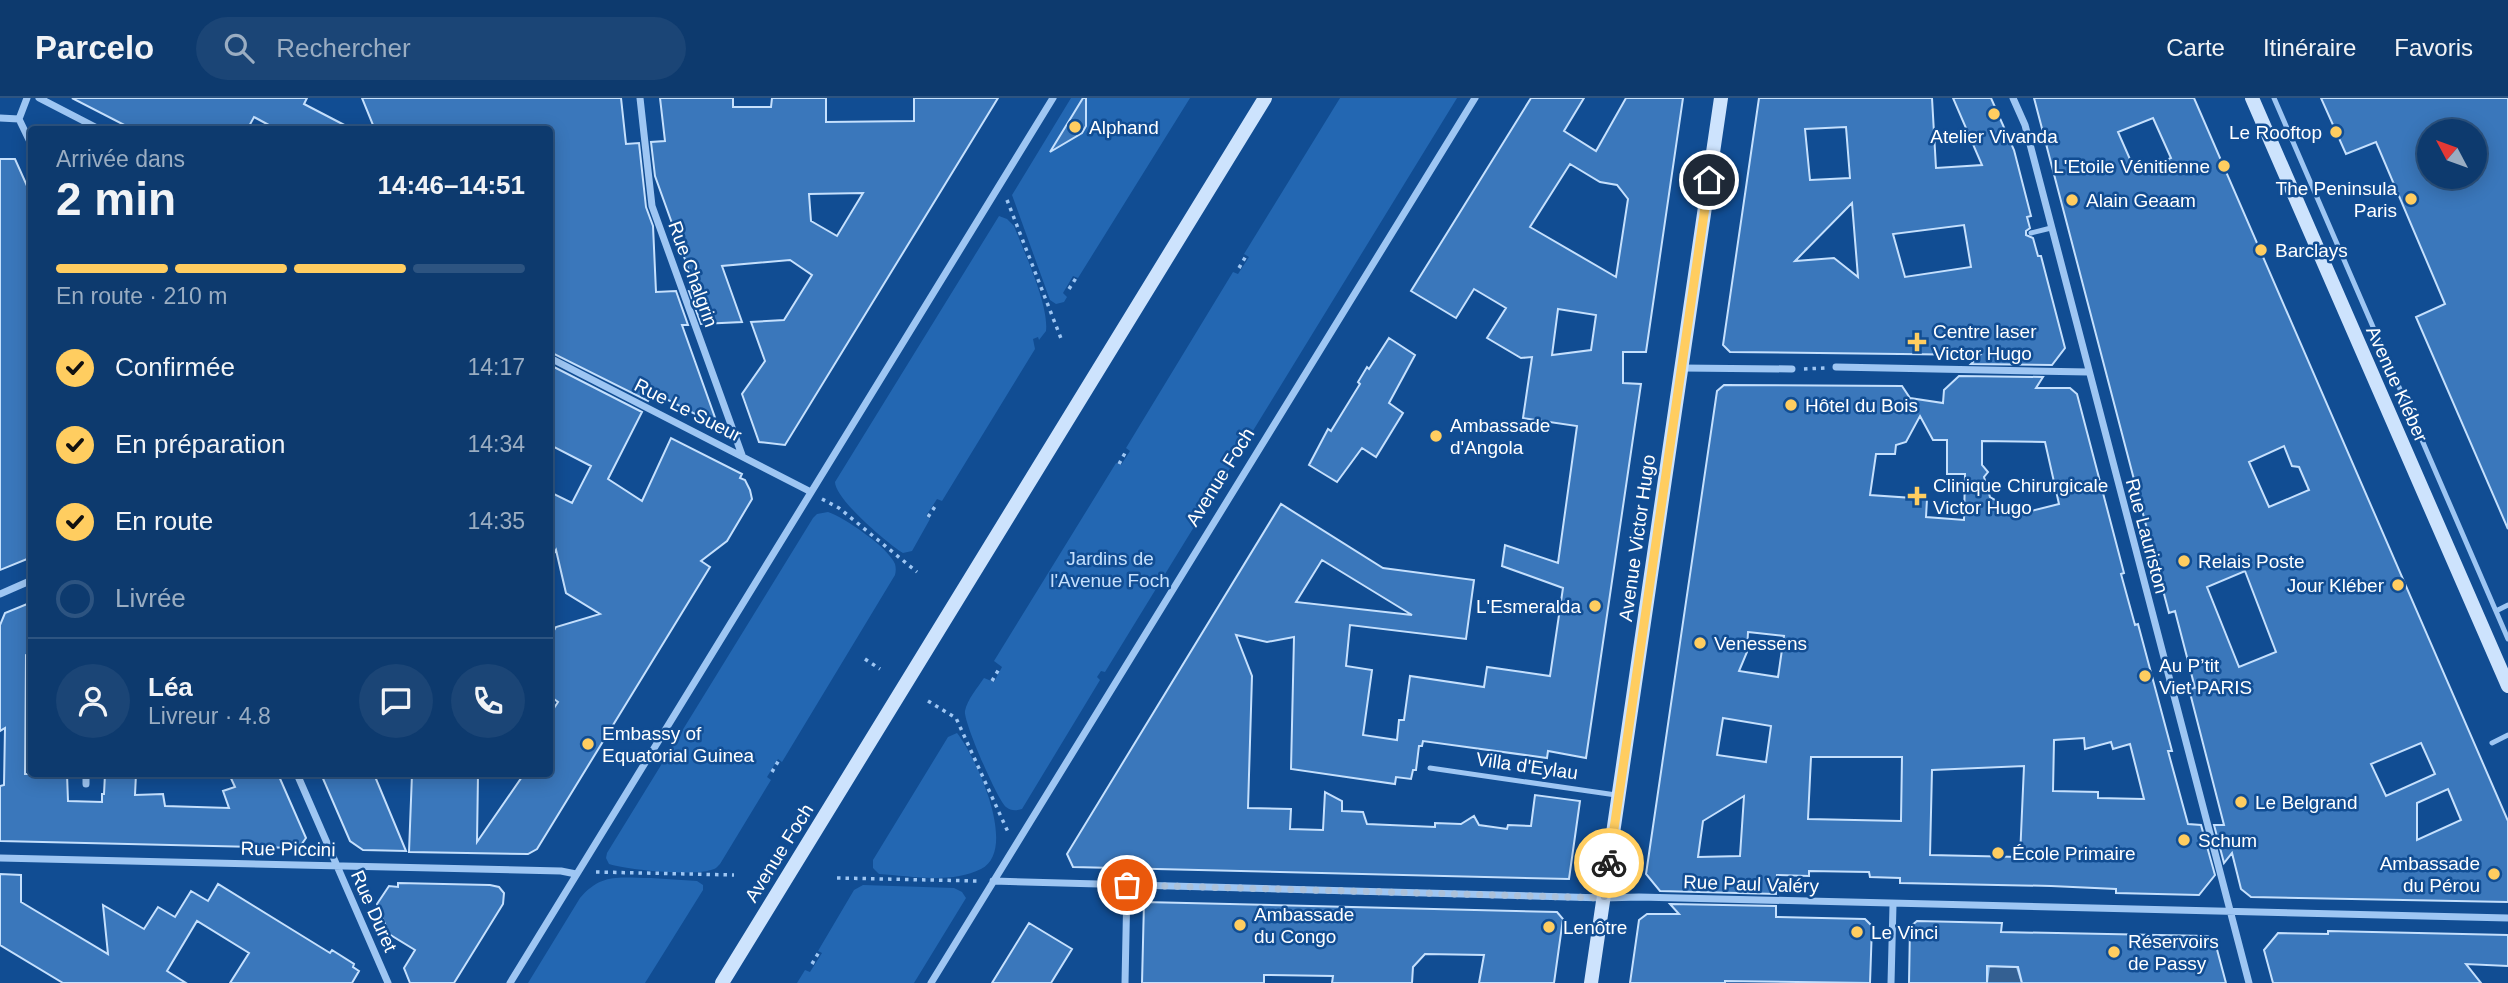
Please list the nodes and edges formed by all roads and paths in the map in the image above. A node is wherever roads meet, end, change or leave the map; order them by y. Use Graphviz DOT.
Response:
graph roads {
  1 [pos="27,98"];
  2 [pos="39,98"];
  3 [pos="640,98"];
  4 [pos="1053,98"];
  5 [pos="1265,98"];
  6 [pos="1475,98"];
  7 [pos="1721,98"];
  8 [pos="2013,98"];
  9 [pos="2252,98"];
  10 [pos="2274,98"];
  11 [pos="0,118"];
  12 [pos="19,119"];
  13 [pos="93,126"];
  14 [pos="28,138"];
  15 [pos="1007,198"];
  16 [pos="2051,228"];
  17 [pos="2031,233"];
  18 [pos="1246,256"];
  19 [pos="1239,268"];
  20 [pos="1076,278"];
  21 [pos="1069,289"];
  22 [pos="1062,341"];
  23 [pos="553,360"];
  24 [pos="1836,367"];
  25 [pos="1681,368"];
  26 [pos="1792,369"];
  27 [pos="2088,372"];
  28 [pos="1125,453"];
  29 [pos="742,455"];
  30 [pos="1119,464"];
  31 [pos="811,492"];
  32 [pos="936,505"];
  33 [pos="928,517"];
  34 [pos="917,572"];
  35 [pos="28,582"];
  36 [pos="0,594"];
  37 [pos="2508,605"];
  38 [pos="2496,611"];
  39 [pos="2508,639"];
  40 [pos="865,659"];
  41 [pos="880,669"];
  42 [pos="999,669"];
  43 [pos="992,681"];
  44 [pos="2508,686"];
  45 [pos="928,701"];
  46 [pos="2508,735"];
  47 [pos="2492,743"];
  48 [pos="779,760"];
  49 [pos="1430,768"];
  50 [pos="772,772"];
  51 [pos="86,777"];
  52 [pos="298,777"];
  53 [pos="86,784"];
  54 [pos="1619,795"];
  55 [pos="1015,846"];
  56 [pos="0,858"];
  57 [pos="337,866"];
  58 [pos="576,873"];
  59 [pos="587,874"];
  60 [pos="734,875"];
  61 [pos="837,878"];
  62 [pos="993,881"];
  63 [pos="1127,885"];
  64 [pos="1604,898"];
  65 [pos="1893,905"];
  66 [pos="2230,911"];
  67 [pos="2508,918"];
  68 [pos="819,952"];
  69 [pos="812,964"];
  70 [pos="388,983"];
  71 [pos="510,983"];
  72 [pos="722,983"];
  73 [pos="931,983"];
  74 [pos="1125,983"];
  75 [pos="1591,983"];
  76 [pos="1891,983"];
  77 [pos="2249,983"];
  1 -- 12 [label="street"];
  2 -- 13 [label="street"];
  3 -- 29 [label="street, Rue Chalgrin"];
  4 -- 31 [label="street"];
  5 -- 72 [label="main road, Avenue Foch"];
  6 -- 55 [label="street, Avenue Foch"];
  7 -- 25 [label="main road, Avenue Victor Hugo"];
  8 -- 16 [label="street, Rue Lauriston"];
  9 -- 44 [label="main road, Avenue Kléber"];
  10 -- 38 [label="lane, Avenue Kléber"];
  11 -- 12 [label="street"];
  12 -- 14 [label="street"];
  15 -- 22 [label="path"];
  16 -- 17 [label="lane"];
  16 -- 27 [label="street, Rue Lauriston"];
  18 -- 19 [label="path"];
  20 -- 21 [label="path"];
  23 -- 29 [label="street, Rue Le Sueur"];
  24 -- 27 [label="street"];
  25 -- 26 [label="street"];
  25 -- 54 [label="main road, Avenue Victor Hugo"];
  27 -- 66 [label="street, Rue Lauriston"];
  28 -- 30 [label="path"];
  29 -- 31 [label="street, Rue Le Sueur"];
  31 -- 34 [label="path"];
  31 -- 58 [label="street"];
  32 -- 33 [label="path"];
  35 -- 36 [label="street"];
  37 -- 38 [label="lane"];
  38 -- 39 [label="lane, Avenue Kléber"];
  40 -- 41 [label="path"];
  42 -- 43 [label="path"];
  45 -- 55 [label="path"];
  46 -- 47 [label="lane"];
  48 -- 50 [label="path"];
  49 -- 54 [label="lane, Villa d'Eylau"];
  51 -- 53 [label="street"];
  52 -- 57 [label="street, Rue Duret"];
  54 -- 64 [label="main road, Avenue Victor Hugo"];
  55 -- 62 [label="street, Avenue Foch"];
  56 -- 57 [label="street, Rue Piccini"];
  57 -- 58 [label="street, Rue Piccini"];
  57 -- 70 [label="street, Rue Duret"];
  58 -- 71 [label="street"];
  59 -- 60 [label="path"];
  61 -- 62 [label="path"];
  62 -- 63 [label="street, Rue Paul Valéry"];
  62 -- 73 [label="street, Avenue Foch"];
  63 -- 64 [label="street, Rue Paul Valéry"];
  63 -- 74 [label="street"];
  64 -- 65 [label="street, Rue Paul Valéry"];
  64 -- 75 [label="main road, Avenue Victor Hugo"];
  65 -- 66 [label="street, Rue Paul Valéry"];
  65 -- 76 [label="street"];
  66 -- 67 [label="street, Rue Paul Valéry"];
  66 -- 77 [label="street, Rue Lauriston"];
  68 -- 69 [label="path"];
}
